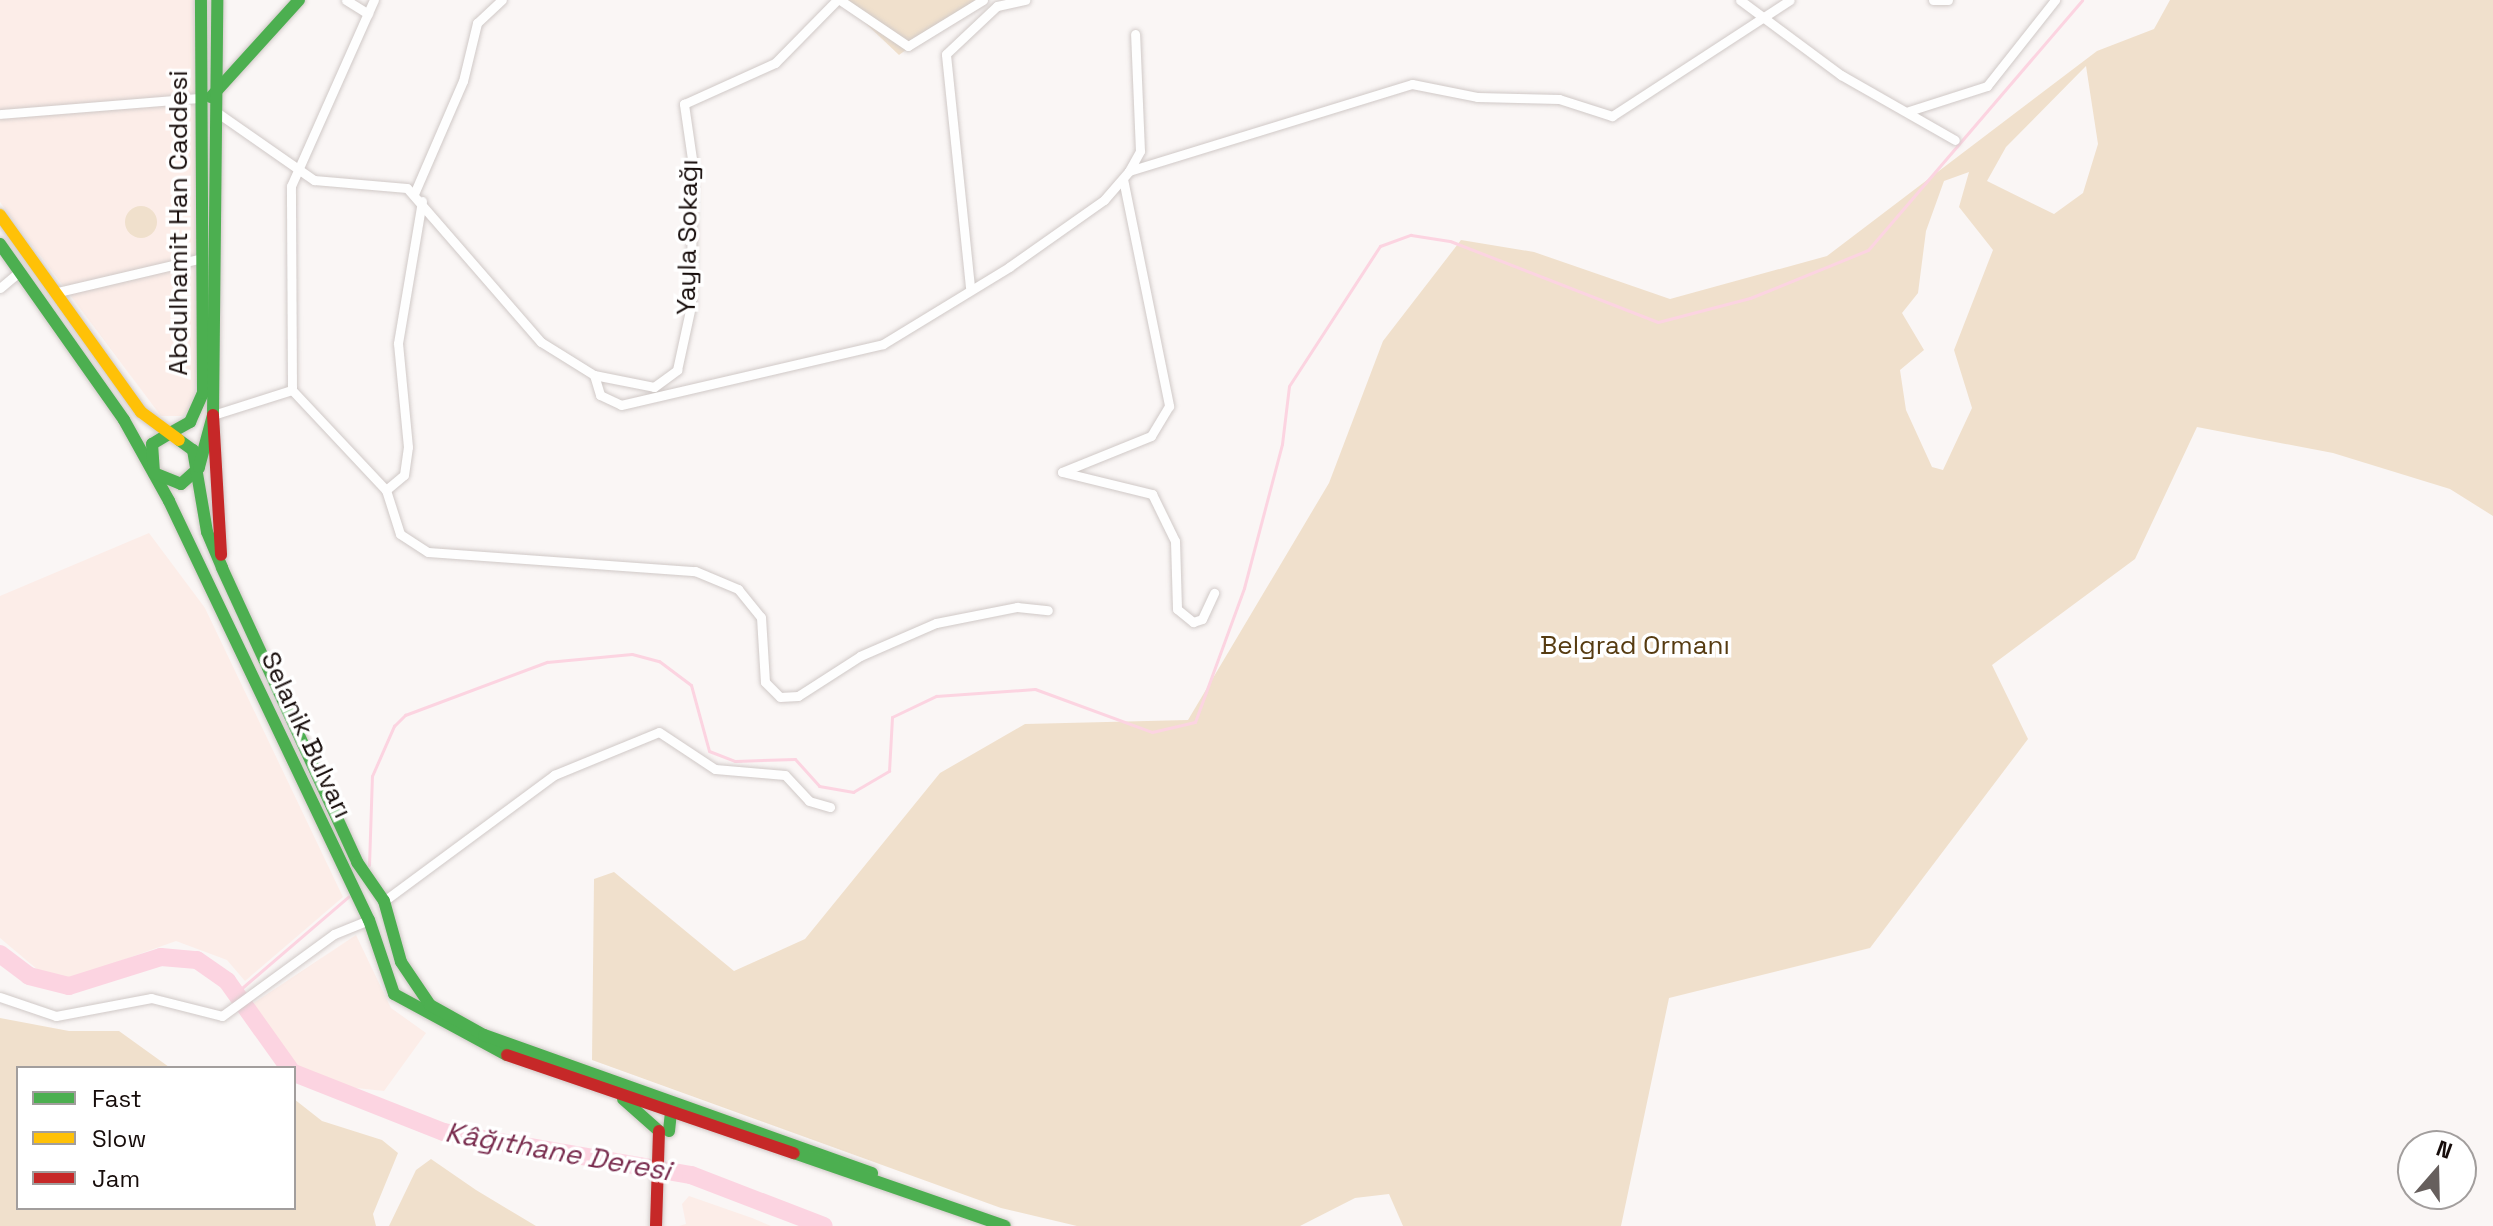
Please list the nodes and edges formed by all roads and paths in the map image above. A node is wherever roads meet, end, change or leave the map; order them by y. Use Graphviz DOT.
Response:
graph roads {
  1 [pos="201,0"];
  2 [pos="217,0"];
  3 [pos="299,0"];
  4 [pos="346,0"];
  5 [pos="374,0"];
  6 [pos="502,0"];
  7 [pos="839,0"];
  8 [pos="983,0"];
  9 [pos="1025,0"];
  10 [pos="1740,0"];
  11 [pos="1790,0"];
  12 [pos="1933,0"];
  13 [pos="1948,0"];
  14 [pos="2055,0"];
  15 [pos="368,14"];
  16 [pos="1759,20"];
  17 [pos="1135,34"];
  18 [pos="215,97"];
  19 [pos="200,98"];
  20 [pos="215,111"];
  21 [pos="1909,111"];
  22 [pos="0,114"];
  23 [pos="1955,140"];
  24 [pos="299,171"];
  25 [pos="1126,175"];
  26 [pos="418,197"];
  27 [pos="0,215"];
  28 [pos="0,244"];
  29 [pos="203,258"];
  30 [pos="20,271"];
  31 [pos="970,287"];
  32 [pos="0,288"];
  33 [pos="58,292"];
  34 [pos="594,375"];
  35 [pos="292,390"];
  36 [pos="213,415"];
  37 [pos="172,432"];
  38 [pos="199,467"];
  39 [pos="154,473"];
  40 [pos="386,490"];
  41 [pos="222,568"];
  42 [pos="1214,593"];
  43 [pos="1048,610"];
  44 [pos="246,621"];
  45 [pos="232,630"];
  46 [pos="830,807"];
  47 [pos="383,899"];
  48 [pos="369,920"];
  49 [pos="401,962"];
  50 [pos="0,997"];
  51 [pos="609,1089"];
  52 [pos="670,1107"];
  53 [pos="697,1120"];
  54 [pos="664,1131"];
  55 [pos="924,1197"];
  56 [pos="656,1226"];
  57 [pos="1005,1226"];
  1 -- 19 [label="main road, Abdulhamit Han Caddesi"];
  2 -- 18 [label="main road"];
  3 -- 18 [label="main road"];
  4 -- 15 [label="street"];
  5 -- 15 [label="street"];
  6 -- 26 [label="street"];
  7 -- 8 [label="street"];
  7 -- 34 [label="street, Yayla Sokağı"];
  9 -- 31 [label="street"];
  10 -- 16 [label="street"];
  11 -- 16 [label="street"];
  12 -- 13 [label="street"];
  14 -- 21 [label="street"];
  15 -- 24 [label="street"];
  16 -- 21 [label="street"];
  16 -- 25 [label="street"];
  17 -- 25 [label="street"];
  18 -- 19 [label="main road"];
  18 -- 20 [label="main road"];
  19 -- 22 [label="street"];
  19 -- 29 [label="main road, Abdulhamit Han Caddesi"];
  20 -- 24 [label="street"];
  20 -- 36 [label="main road"];
  21 -- 23 [label="street"];
  24 -- 26 [label="street"];
  24 -- 35 [label="street"];
  25 -- 31 [label="street"];
  25 -- 42 [label="street"];
  26 -- 34 [label="street, Yayla Sokağı"];
  26 -- 40 [label="street"];
  27 -- 33 [label="main road"];
  28 -- 30 [label="main road, Selanik Bulvarı"];
  29 -- 33 [label="street"];
  29 -- 37 [label="main road, Abdulhamit Han Caddesi"];
  30 -- 32 [label="street"];
  30 -- 39 [label="main road, Selanik Bulvarı"];
  31 -- 34 [label="street"];
  33 -- 37 [label="main road"];
  35 -- 36 [label="street"];
  35 -- 40 [label="street"];
  36 -- 38 [label="main road"];
  36 -- 41 [label="main road"];
  37 -- 38 [label="main road"];
  37 -- 39 [label="main road"];
  38 -- 39 [label="main road"];
  38 -- 41 [label="main road, Selanik Bulvarı"];
  39 -- 45 [label="main road, Selanik Bulvarı"];
  40 -- 43 [label="street"];
  41 -- 44 [label="main road, Selanik Bulvarı"];
  44 -- 45 [label="main road"];
  44 -- 47 [label="main road, Selanik Bulvarı"];
  45 -- 48 [label="main road, Selanik Bulvarı"];
  46 -- 47 [label="street"];
  47 -- 48 [label="main road"];
  47 -- 49 [label="main road, Selanik Bulvarı"];
  48 -- 49 [label="main road"];
  48 -- 50 [label="street"];
  48 -- 51 [label="main road, Selanik Bulvarı"];
  49 -- 52 [label="main road, Selanik Bulvarı"];
  51 -- 52 [label="main road, Selanik Bulvarı"];
  51 -- 54 [label="main road"];
  52 -- 53 [label="main road"];
  52 -- 54 [label="main road"];
  52 -- 55 [label="main road"];
  53 -- 54 [label="main road"];
  53 -- 55 [label="main road"];
  54 -- 56 [label="main road"];
  55 -- 57 [label="main road"];
}
